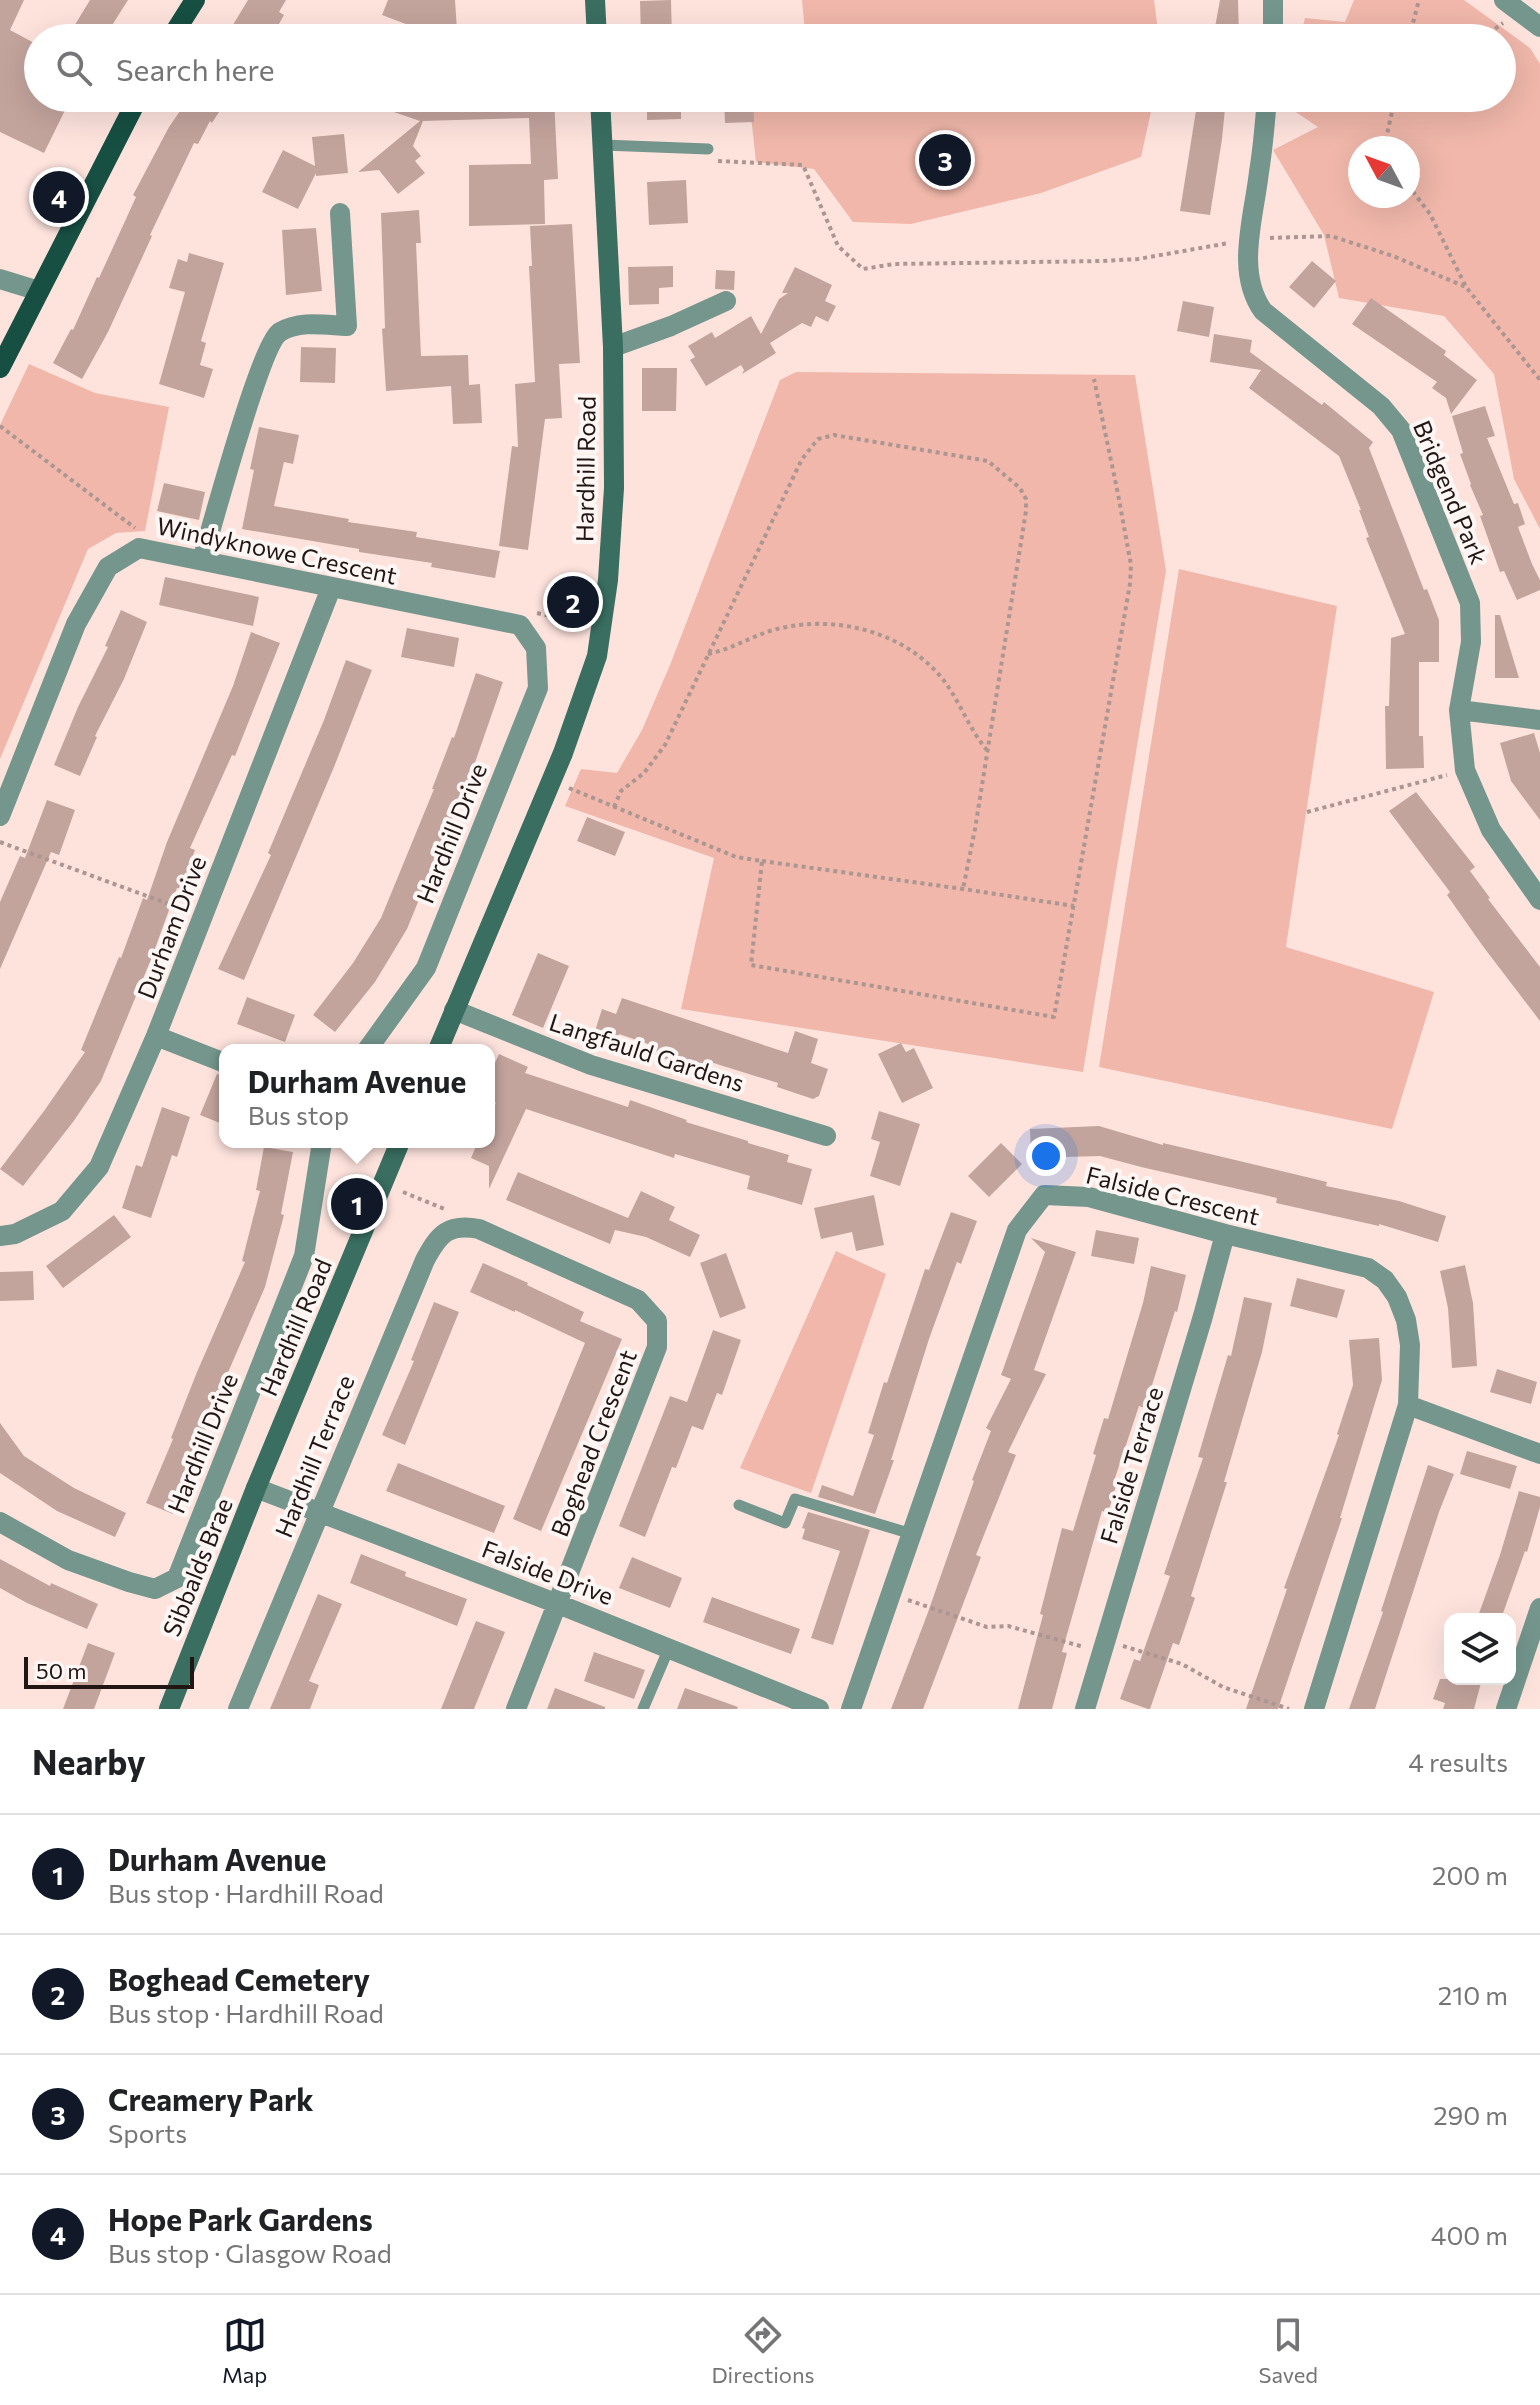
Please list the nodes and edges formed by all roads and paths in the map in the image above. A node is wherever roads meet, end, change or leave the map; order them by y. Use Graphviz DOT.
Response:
graph roads {
  1 [pos="195,0"];
  2 [pos="595,0"];
  3 [pos="1273,0"];
  4 [pos="1419,0"];
  5 [pos="1504,0"];
  6 [pos="180,24"];
  7 [pos="596,24"];
  8 [pos="1273,24"];
  9 [pos="1413,24"];
  10 [pos="1540,27"];
  11 [pos="131,112"];
  12 [pos="601,112"];
  13 [pos="1265,112"];
  14 [pos="1392,112"];
  15 [pos="1387,136"];
  16 [pos="603,145"];
  17 [pos="708,149"];
  18 [pos="715,161"];
  19 [pos="1420,201"];
  20 [pos="340,213"];
  21 [pos="1250,239"];
  22 [pos="0,279"];
  23 [pos="1466,287"];
  24 [pos="39,291"];
  25 [pos="726,301"];
  26 [pos="613,347"];
  27 [pos="0,368"];
  28 [pos="1094,379"];
  29 [pos="1540,380"];
  30 [pos="0,426"];
  31 [pos="139,548"];
  32 [pos="202,560"];
  33 [pos="331,588"];
  34 [pos="520,625"];
  35 [pos="601,628"];
  36 [pos="708,654"];
  37 [pos="1459,710"];
  38 [pos="1540,720"];
  39 [pos="987,750"];
  40 [pos="1465,770"];
  41 [pos="552,781"];
  42 [pos="614,807"];
  43 [pos="1307,812"];
  44 [pos="0,816"];
  45 [pos="0,842"];
  46 [pos="762,861"];
  47 [pos="963,889"];
  48 [pos="1540,900"];
  49 [pos="1074,906"];
  50 [pos="203,917"];
  51 [pos="454,1010"];
  52 [pos="156,1036"];
  53 [pos="371,1044"];
  54 [pos="440,1044"];
  55 [pos="219,1061"];
  56 [pos="826,1136"];
  57 [pos="321,1148"];
  58 [pos="398,1148"];
  59 [pos="400,1190"];
  60 [pos="455,1228"];
  61 [pos="1225,1234"];
  62 [pos="0,1236"];
  63 [pos="1408,1405"];
  64 [pos="1540,1454"];
  65 [pos="256,1488"];
  66 [pos="739,1505"];
  67 [pos="320,1511"];
  68 [pos="0,1522"];
  69 [pos="912,1534"];
  70 [pos="891,1593"];
  71 [pos="558,1604"];
  72 [pos="1540,1608"];
  73 [pos="1104,1646"];
  74 [pos="669,1648"];
  75 [pos="169,1709"];
  76 [pos="238,1709"];
  77 [pos="516,1709"];
  78 [pos="643,1709"];
  79 [pos="819,1709"];
  80 [pos="851,1709"];
  81 [pos="1085,1709"];
  82 [pos="1289,1709"];
  83 [pos="1314,1709"];
  84 [pos="1506,1709"];
  1 -- 6 [label="main road"];
  2 -- 7 [label="main road"];
  3 -- 8 [label="street"];
  4 -- 9 [label="path"];
  5 -- 10 [label="street"];
  11 -- 24 [label="main road"];
  12 -- 16 [label="main road, Hardhill Road"];
  13 -- 21 [label="street, Bridgend Park"];
  14 -- 15 [label="path"];
  16 -- 17 [label="lane"];
  16 -- 26 [label="main road, Hardhill Road"];
  18 -- 21 [label="path"];
  19 -- 23 [label="path"];
  20 -- 32 [label="street"];
  21 -- 23 [label="path"];
  21 -- 37 [label="street, Bridgend Park"];
  22 -- 24 [label="street"];
  23 -- 29 [label="path"];
  24 -- 27 [label="main road"];
  25 -- 26 [label="street"];
  26 -- 35 [label="main road, Hardhill Road"];
  28 -- 49 [label="path"];
  30 -- 31 [label="path"];
  31 -- 32 [label="street, Windyknowe Crescent"];
  31 -- 44 [label="street, Windyknowe Crescent"];
  32 -- 33 [label="street, Windyknowe Crescent"];
  33 -- 34 [label="street, Windyknowe Crescent"];
  33 -- 50 [label="street, Durham Drive"];
  34 -- 35 [label="path"];
  34 -- 53 [label="street, Hardhill Drive"];
  35 -- 41 [label="main road, Hardhill Road"];
  36 -- 39 [label="path"];
  36 -- 39 [label="path"];
  36 -- 42 [label="path"];
  37 -- 38 [label="street"];
  37 -- 40 [label="street, Bridgend Park"];
  39 -- 47 [label="path"];
  40 -- 43 [label="path"];
  40 -- 48 [label="street, Bridgend Park"];
  41 -- 42 [label="path"];
  41 -- 51 [label="main road, Hardhill Road"];
  42 -- 46 [label="path"];
  45 -- 50 [label="path"];
  46 -- 47 [label="path"];
  46 -- 49 [label="path"];
  47 -- 49 [label="path"];
  50 -- 52 [label="street, Durham Drive"];
  51 -- 54 [label="main road, Hardhill Road"];
  51 -- 56 [label="street, Langfauld Gardens"];
  52 -- 55 [label="street"];
  52 -- 62 [label="street, Durham Drive"];
  57 -- 68 [label="street, Hardhill Drive"];
  58 -- 65 [label="main road, Hardhill Road"];
  59 -- 60 [label="path"];
  60 -- 67 [label="street, Hardhill Terrace"];
  60 -- 71 [label="street, Boghead Crescent"];
  61 -- 63 [label="street, Falside Crescent"];
  61 -- 69 [label="street, Falside Crescent"];
  61 -- 73 [label="street, Falside Terrace"];
  63 -- 64 [label="street"];
  63 -- 83 [label="street, Falside Crescent"];
  65 -- 67 [label="street, Falside Drive"];
  65 -- 75 [label="main road, Sibbalds Brae"];
  66 -- 69 [label="lane"];
  67 -- 71 [label="street, Falside Drive"];
  67 -- 76 [label="street, Hardhill Terrace"];
  69 -- 70 [label="street, Falside Crescent"];
  70 -- 73 [label="path"];
  70 -- 80 [label="street, Falside Crescent"];
  71 -- 74 [label="street, Falside Drive"];
  71 -- 77 [label="street, Boghead Crescent"];
  72 -- 84 [label="street"];
  73 -- 81 [label="street, Falside Terrace"];
  73 -- 82 [label="path"];
  74 -- 78 [label="lane"];
  74 -- 79 [label="street, Falside Drive"];
}
